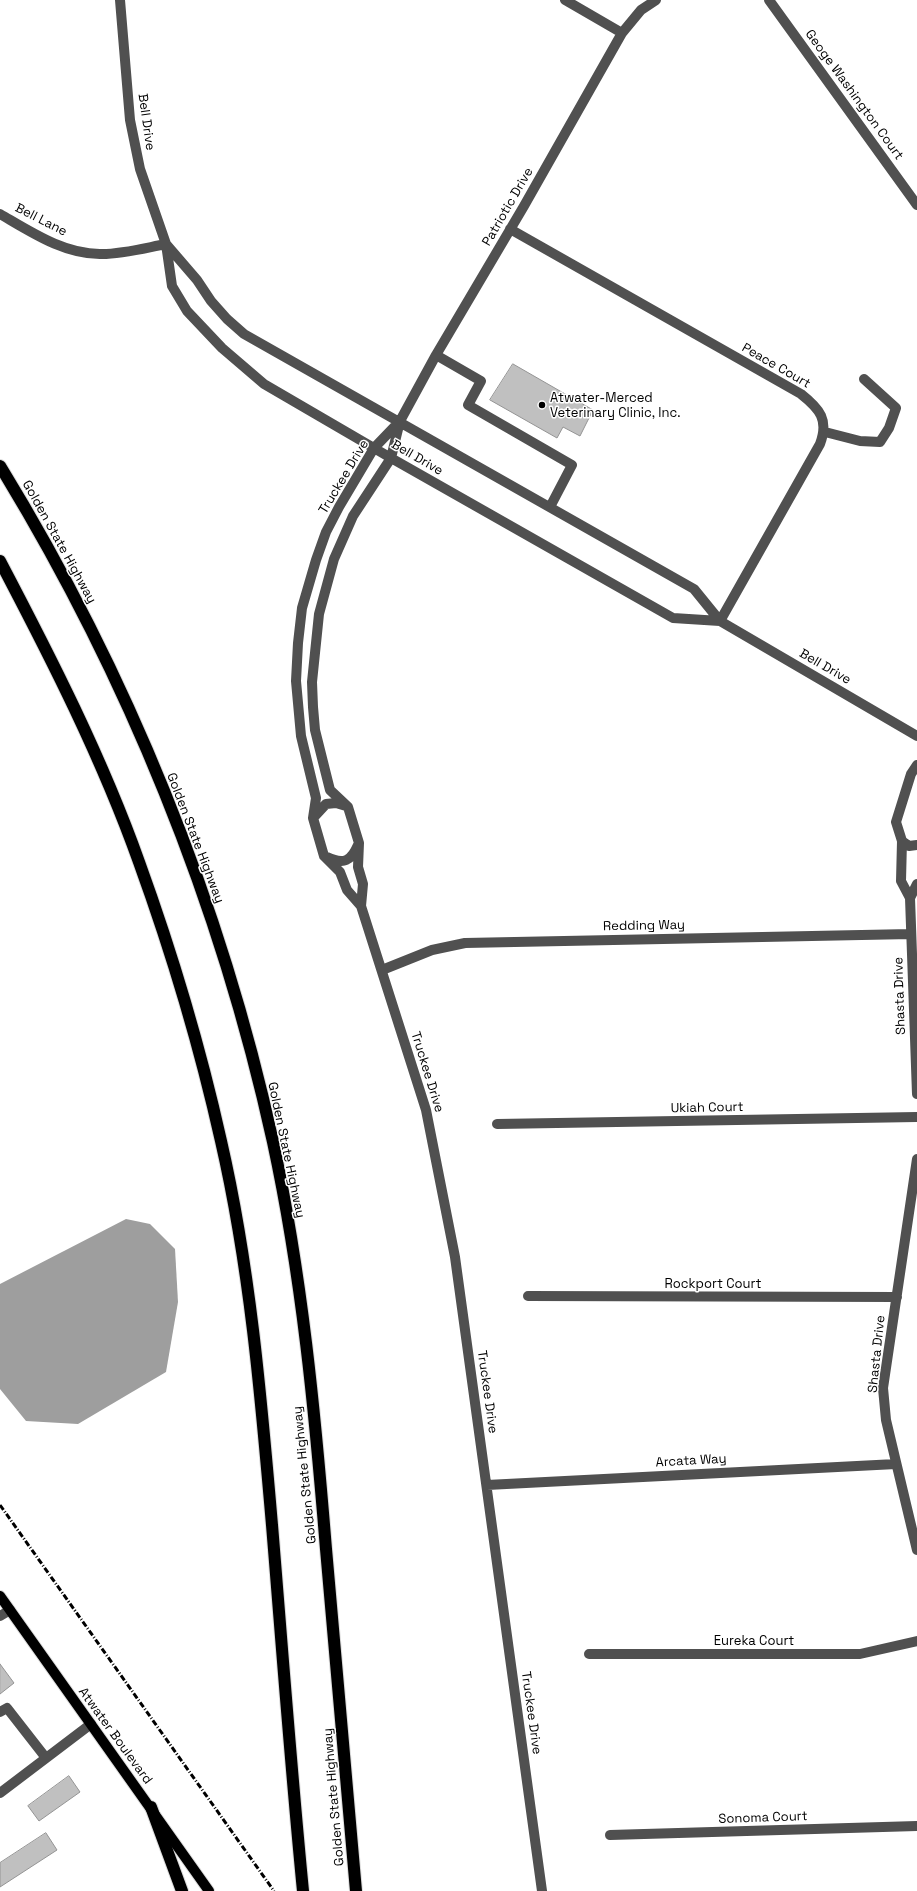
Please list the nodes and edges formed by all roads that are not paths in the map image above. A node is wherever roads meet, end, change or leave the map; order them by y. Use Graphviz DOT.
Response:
graph roads {
  1 [pos="120,0"];
  2 [pos="565,0"];
  3 [pos="656,0"];
  4 [pos="770,0"];
  5 [pos="642,5"];
  6 [pos="622,33"];
  7 [pos="917,204"];
  8 [pos="0,214"];
  9 [pos="510,229"];
  10 [pos="166,244"];
  11 [pos="436,355"];
  12 [pos="864,379"];
  13 [pos="400,421"];
  14 [pos="825,432"];
  15 [pos="374,448"];
  16 [pos="391,458"];
  17 [pos="0,466"];
  18 [pos="550,507"];
  19 [pos="0,560"];
  20 [pos="309,584"];
  21 [pos="326,590"];
  22 [pos="720,621"];
  23 [pos="299,706"];
  24 [pos="313,707"];
  25 [pos="917,736"];
  26 [pos="917,765"];
  27 [pos="348,807"];
  28 [pos="313,818"];
  29 [pos="902,841"];
  30 [pos="359,843"];
  31 [pos="917,845"];
  32 [pos="324,856"];
  33 [pos="917,884"];
  34 [pos="910,898"];
  35 [pos="361,906"];
  36 [pos="911,934"];
  37 [pos="382,970"];
  38 [pos="917,1094"];
  39 [pos="917,1117"];
  40 [pos="498,1124"];
  41 [pos="917,1159"];
  42 [pos="528,1296"];
  43 [pos="896,1297"];
  44 [pos="896,1464"];
  45 [pos="487,1485"];
  46 [pos="917,1550"];
  47 [pos="0,1596"];
  48 [pos="10,1610"];
  49 [pos="0,1616"];
  50 [pos="917,1641"];
  51 [pos="589,1654"];
  52 [pos="0,1712"];
  53 [pos="91,1724"];
  54 [pos="46,1758"];
  55 [pos="0,1793"];
  56 [pos="150,1807"];
  57 [pos="917,1826"];
  58 [pos="610,1835"];
  59 [pos="182,1891"];
  60 [pos="209,1891"];
  61 [pos="303,1891"];
  62 [pos="356,1891"];
  63 [pos="542,1891"];
  1 -- 10 [label="street, Bell Drive"];
  2 -- 6 [label="street"];
  3 -- 5 [label="street, Patriotic Drive"];
  4 -- 7 [label="street, Geoge Washington Court"];
  5 -- 6 [label="street, Patriotic Drive"];
  6 -- 9 [label="street, Patriotic Drive"];
  8 -- 10 [label="street, Bell Lane"];
  9 -- 11 [label="street, Patriotic Drive"];
  9 -- 14 [label="street, Peace Court"];
  10 -- 13 [label="street, Bell Drive"];
  10 -- 15 [label="street, Bell Drive"];
  11 -- 13 [label="street, Patriotic Drive"];
  11 -- 18 [label="street"];
  12 -- 14 [label="street"];
  13 -- 15 [label="street, Truckee Drive"];
  13 -- 16 [label="street, Truckee Drive"];
  13 -- 18 [label="street, Bell Drive"];
  14 -- 22 [label="street"];
  15 -- 16 [label="street, Bell Drive"];
  15 -- 20 [label="street, Truckee Drive"];
  16 -- 21 [label="street, Truckee Drive"];
  16 -- 22 [label="street, Bell Drive"];
  17 -- 62 [label="highway, Golden State Highway"];
  18 -- 22 [label="street, Bell Drive"];
  19 -- 61 [label="highway"];
  20 -- 21 [label="street"];
  20 -- 23 [label="street, Truckee Drive"];
  21 -- 24 [label="street, Truckee Drive"];
  22 -- 25 [label="street, Bell Drive"];
  23 -- 24 [label="street"];
  23 -- 28 [label="street, Truckee Drive"];
  24 -- 27 [label="street, Truckee Drive"];
  26 -- 29 [label="street, Shasta Drive"];
  27 -- 28 [label="street"];
  27 -- 30 [label="street, Truckee Drive"];
  28 -- 32 [label="street, Truckee Drive"];
  29 -- 31 [label="street"];
  29 -- 34 [label="street, Shasta Drive"];
  30 -- 32 [label="street"];
  30 -- 35 [label="street, Truckee Drive"];
  32 -- 35 [label="street, Truckee Drive"];
  33 -- 34 [label="street, Shasta Drive"];
  34 -- 36 [label="street, Shasta Drive"];
  35 -- 37 [label="street, Truckee Drive"];
  36 -- 37 [label="street, Redding Way"];
  36 -- 38 [label="street, Shasta Drive"];
  37 -- 45 [label="street, Truckee Drive"];
  39 -- 40 [label="street, Ukiah Court"];
  41 -- 43 [label="street, Shasta Drive"];
  42 -- 43 [label="street, Rockport Court"];
  43 -- 44 [label="street, Shasta Drive"];
  44 -- 45 [label="street, Arcata Way"];
  44 -- 46 [label="street, Shasta Drive"];
  45 -- 63 [label="street, Truckee Drive"];
  47 -- 48 [label="main road, Atwater Boulevard"];
  48 -- 49 [label="street"];
  48 -- 53 [label="main road, Atwater Boulevard"];
  50 -- 51 [label="street, Eureka Court"];
  52 -- 54 [label="street"];
  53 -- 54 [label="street"];
  53 -- 56 [label="main road, Atwater Boulevard"];
  54 -- 55 [label="street"];
  56 -- 59 [label="highway"];
  56 -- 60 [label="main road, Atwater Boulevard"];
  57 -- 58 [label="street, Sonoma Court"];
}
